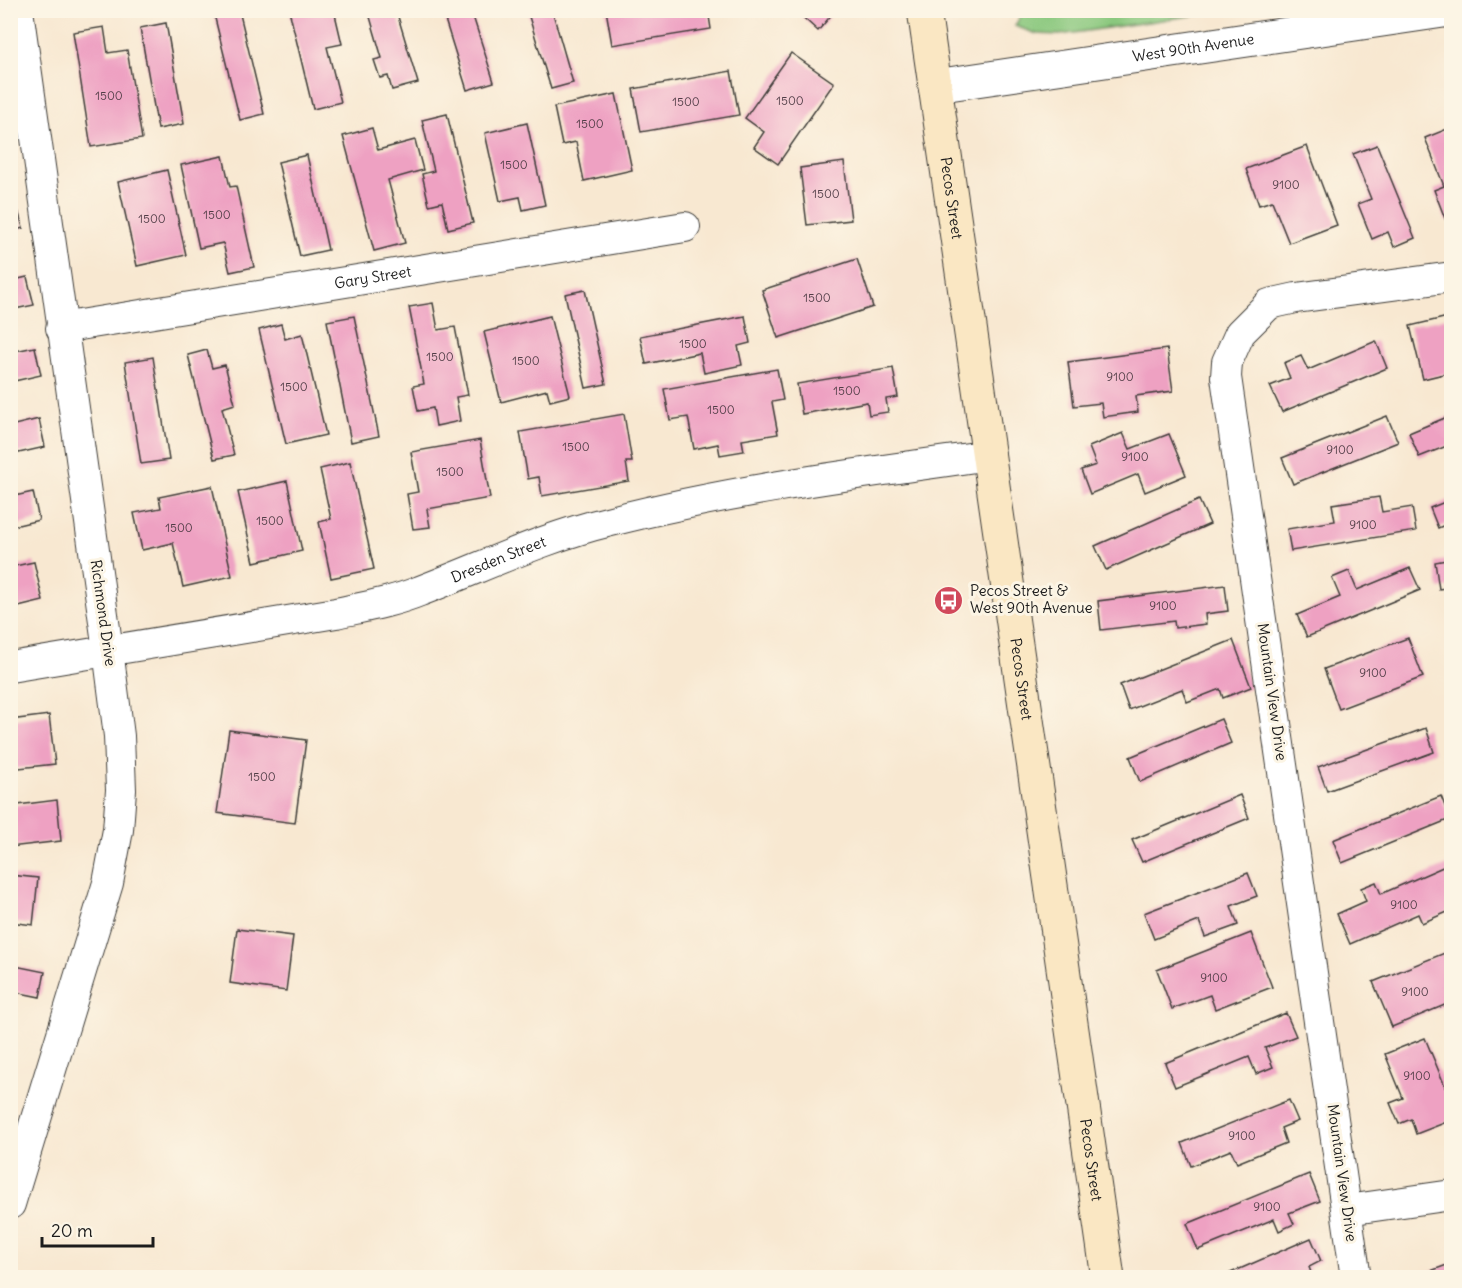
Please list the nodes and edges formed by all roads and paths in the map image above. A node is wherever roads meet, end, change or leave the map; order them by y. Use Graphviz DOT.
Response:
graph roads {
  1 [pos="18,10"];
  2 [pos="924,10"];
  3 [pos="1000,10"];
  4 [pos="1450,10"];
  5 [pos="1008,16"];
  6 [pos="935,86"];
  7 [pos="685,227"];
  8 [pos="1452,277"];
  9 [pos="61,328"];
  10 [pos="990,455"];
  11 [pos="108,650"];
  12 [pos="10,667"];
  13 [pos="1452,1195"];
  14 [pos="10,1204"];
  15 [pos="1347,1210"];
  16 [pos="1108,1278"];
  17 [pos="1356,1278"];
  1 -- 9 [label="street, Richmond Drive"];
  2 -- 6 [label="main road, Pecos Street"];
  3 -- 5 [label="path"];
  4 -- 6 [label="street, West 90th Avenue"];
  6 -- 10 [label="main road, Pecos Street"];
  7 -- 9 [label="street, Gary Street"];
  8 -- 15 [label="street, Mountain View Drive"];
  9 -- 11 [label="street, Richmond Drive"];
  10 -- 11 [label="street, Dresden Street"];
  10 -- 16 [label="main road, Pecos Street"];
  11 -- 12 [label="street, Dresden Street"];
  11 -- 14 [label="street, Richmond Drive"];
  13 -- 15 [label="street"];
  15 -- 17 [label="street, Mountain View Drive"];
}
